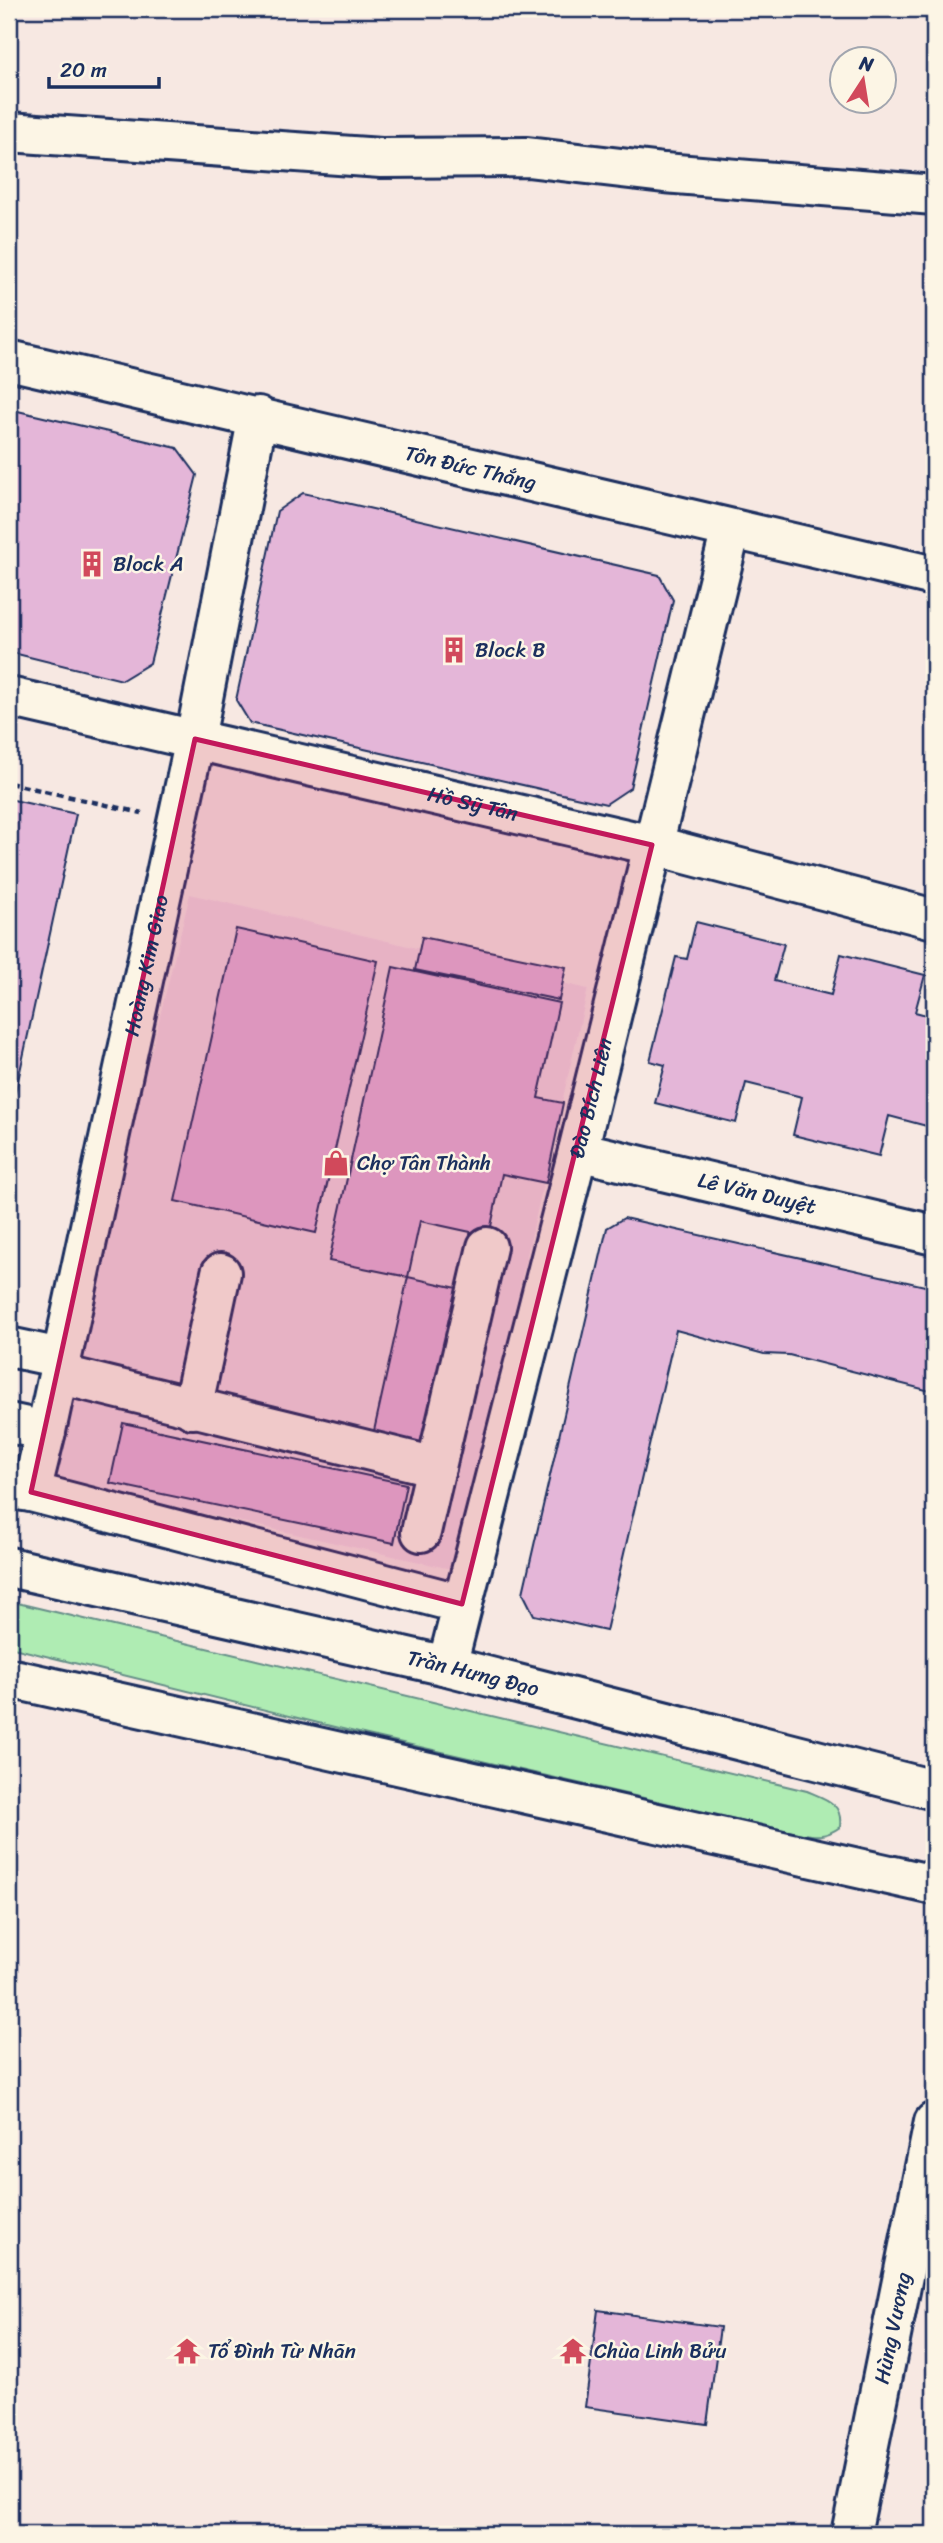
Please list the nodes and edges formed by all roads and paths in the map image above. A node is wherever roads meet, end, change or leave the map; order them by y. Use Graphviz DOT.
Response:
graph roads {
  1 [pos="9,132"];
  2 [pos="934,195"];
  3 [pos="9,360"];
  4 [pos="258,416"];
  5 [pos="731,529"];
  6 [pos="934,576"];
  7 [pos="9,697"];
  8 [pos="195,739"];
  9 [pos="9,783"];
  10 [pos="177,821"];
  11 [pos="652,845"];
  12 [pos="934,919"];
  13 [pos="578,1152"];
  14 [pos="934,1235"];
  15 [pos="487,1247"];
  16 [pos="221,1273"];
  17 [pos="9,1347"];
  18 [pos="60,1366"];
  19 [pos="192,1409"];
  20 [pos="9,1423"];
  21 [pos="47,1431"];
  22 [pos="436,1467"];
  23 [pos="20,1490"];
  24 [pos="421,1532"];
  25 [pos="9,1567"];
  26 [pos="462,1604"];
  27 [pos="447,1666"];
  28 [pos="9,1678"];
  29 [pos="934,1790"];
  30 [pos="934,1885"];
  31 [pos="934,2122"];
  32 [pos="851,2534"];
  1 -- 2 [label="street"];
  3 -- 4 [label="street, Tôn Đức Thắng"];
  4 -- 5 [label="street, Tôn Đức Thắng"];
  4 -- 8 [label="street, Hoàng Kim Giao"];
  5 -- 6 [label="street, Tôn Đức Thắng"];
  5 -- 11 [label="street, Đào Bích Liên"];
  7 -- 8 [label="street, Hồ Sỹ Tân"];
  8 -- 10 [label="street, Hoàng Kim Giao"];
  8 -- 11 [label="street, Hồ Sỹ Tân"];
  9 -- 10 [label="path"];
  10 -- 18 [label="street, Hoàng Kim Giao"];
  11 -- 12 [label="street, Hồ Sỹ Tân"];
  11 -- 13 [label="street, Đào Bích Liên"];
  13 -- 14 [label="street, Lê Văn Duyệt"];
  13 -- 26 [label="street, Đào Bích Liên"];
  15 -- 22 [label="street"];
  16 -- 19 [label="street"];
  17 -- 18 [label="street"];
  18 -- 19 [label="street"];
  18 -- 21 [label="street, Hoàng Kim Giao"];
  19 -- 22 [label="street"];
  20 -- 21 [label="street"];
  21 -- 23 [label="street, Hoàng Kim Giao"];
  22 -- 24 [label="street"];
  23 -- 26 [label="street"];
  25 -- 27 [label="street, Trần Hưng Đạo"];
  26 -- 27 [label="street, Đào Bích Liên"];
  27 -- 29 [label="street, Trần Hưng Đạo"];
  28 -- 30 [label="street"];
  31 -- 32 [label="street, Hùng Vương"];
}
